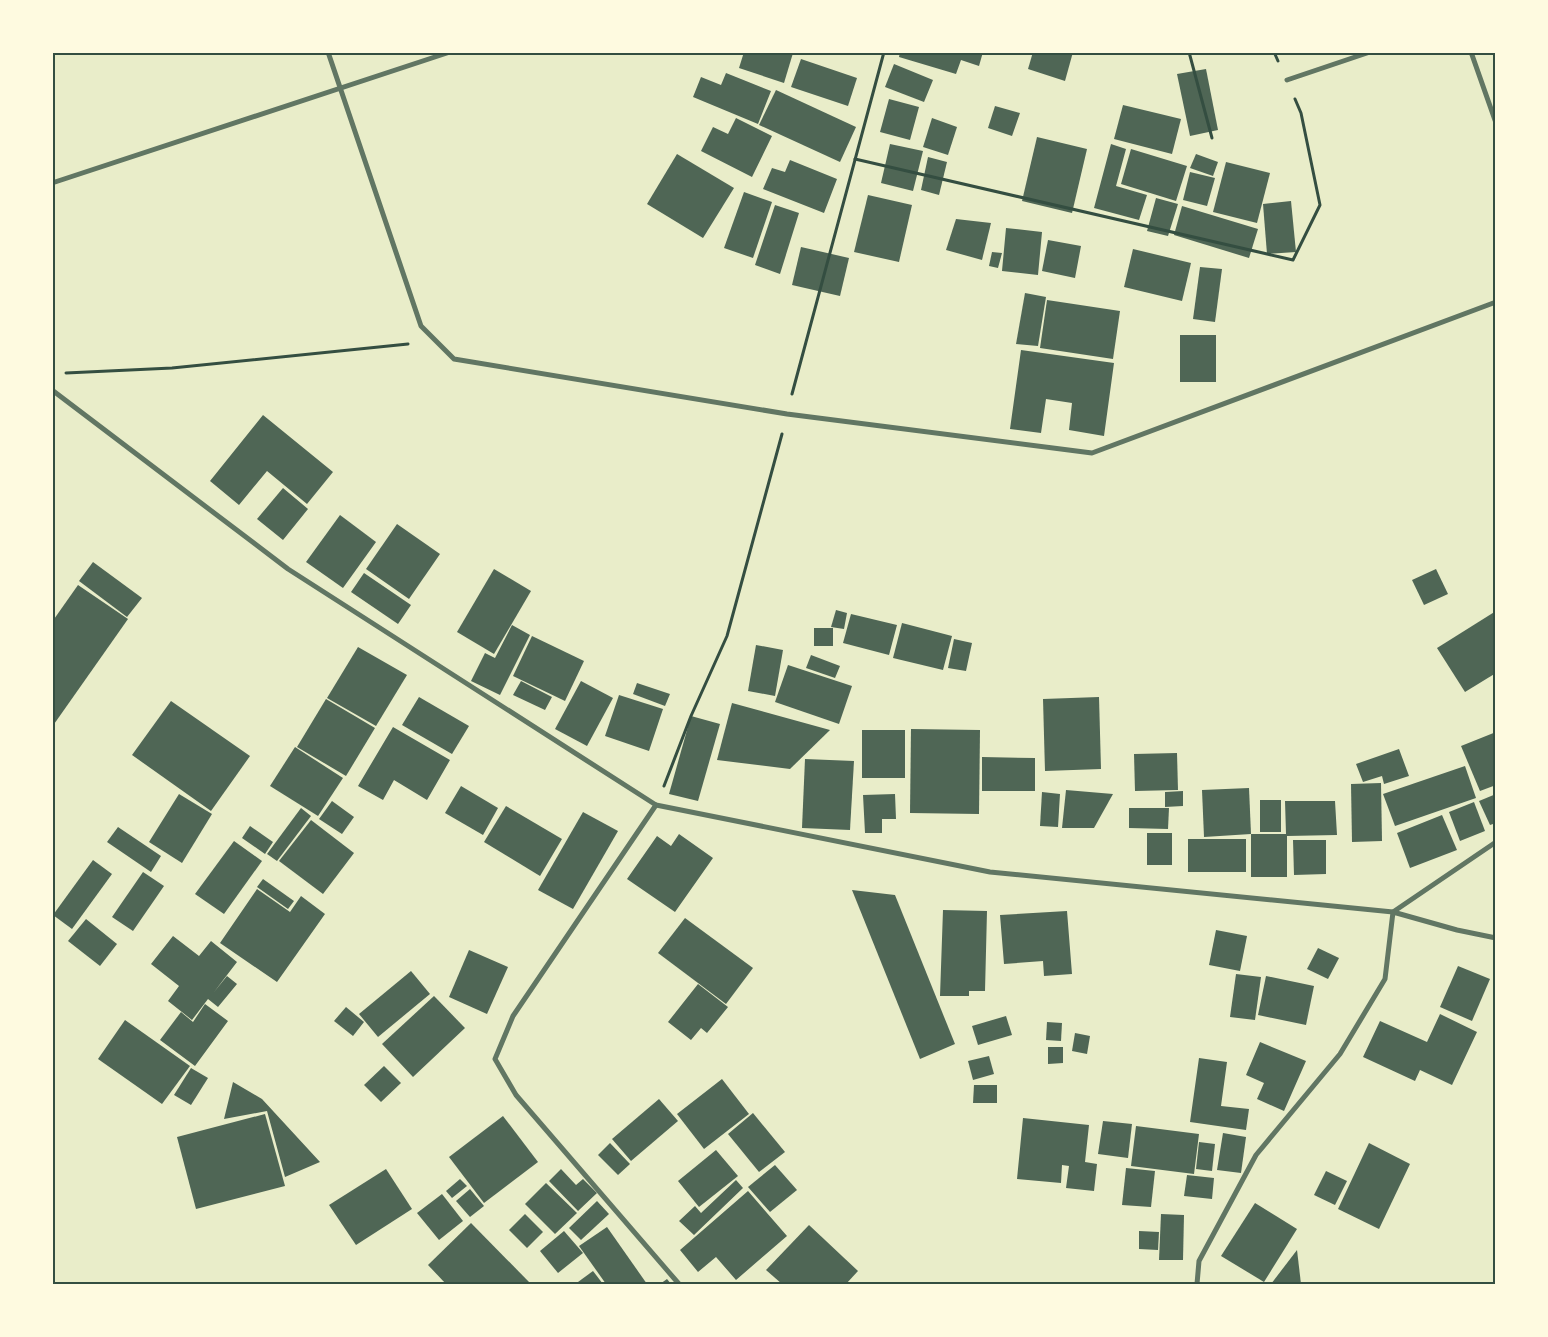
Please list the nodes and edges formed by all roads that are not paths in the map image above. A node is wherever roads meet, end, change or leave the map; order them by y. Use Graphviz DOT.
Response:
graph roads {
  1 [pos="328,52"];
  2 [pos="450,52"];
  3 [pos="1370,52"];
  4 [pos="1471,52"];
  5 [pos="1286,80"];
  6 [pos="340,88"];
  7 [pos="1496,123"];
  8 [pos="52,182"];
  9 [pos="1496,302"];
  10 [pos="52,390"];
  11 [pos="656,805"];
  12 [pos="1496,842"];
  13 [pos="1393,912"];
  14 [pos="1496,938"];
  15 [pos="679,1284"];
  16 [pos="1197,1284"];
  1 -- 6 [label="street"];
  2 -- 6 [label="street"];
  3 -- 5 [label="street"];
  4 -- 7 [label="street"];
  6 -- 8 [label="street"];
  6 -- 9 [label="street"];
  10 -- 11 [label="street"];
  11 -- 13 [label="street"];
  11 -- 15 [label="street"];
  12 -- 13 [label="street"];
  13 -- 14 [label="street"];
  13 -- 16 [label="street"];
}
